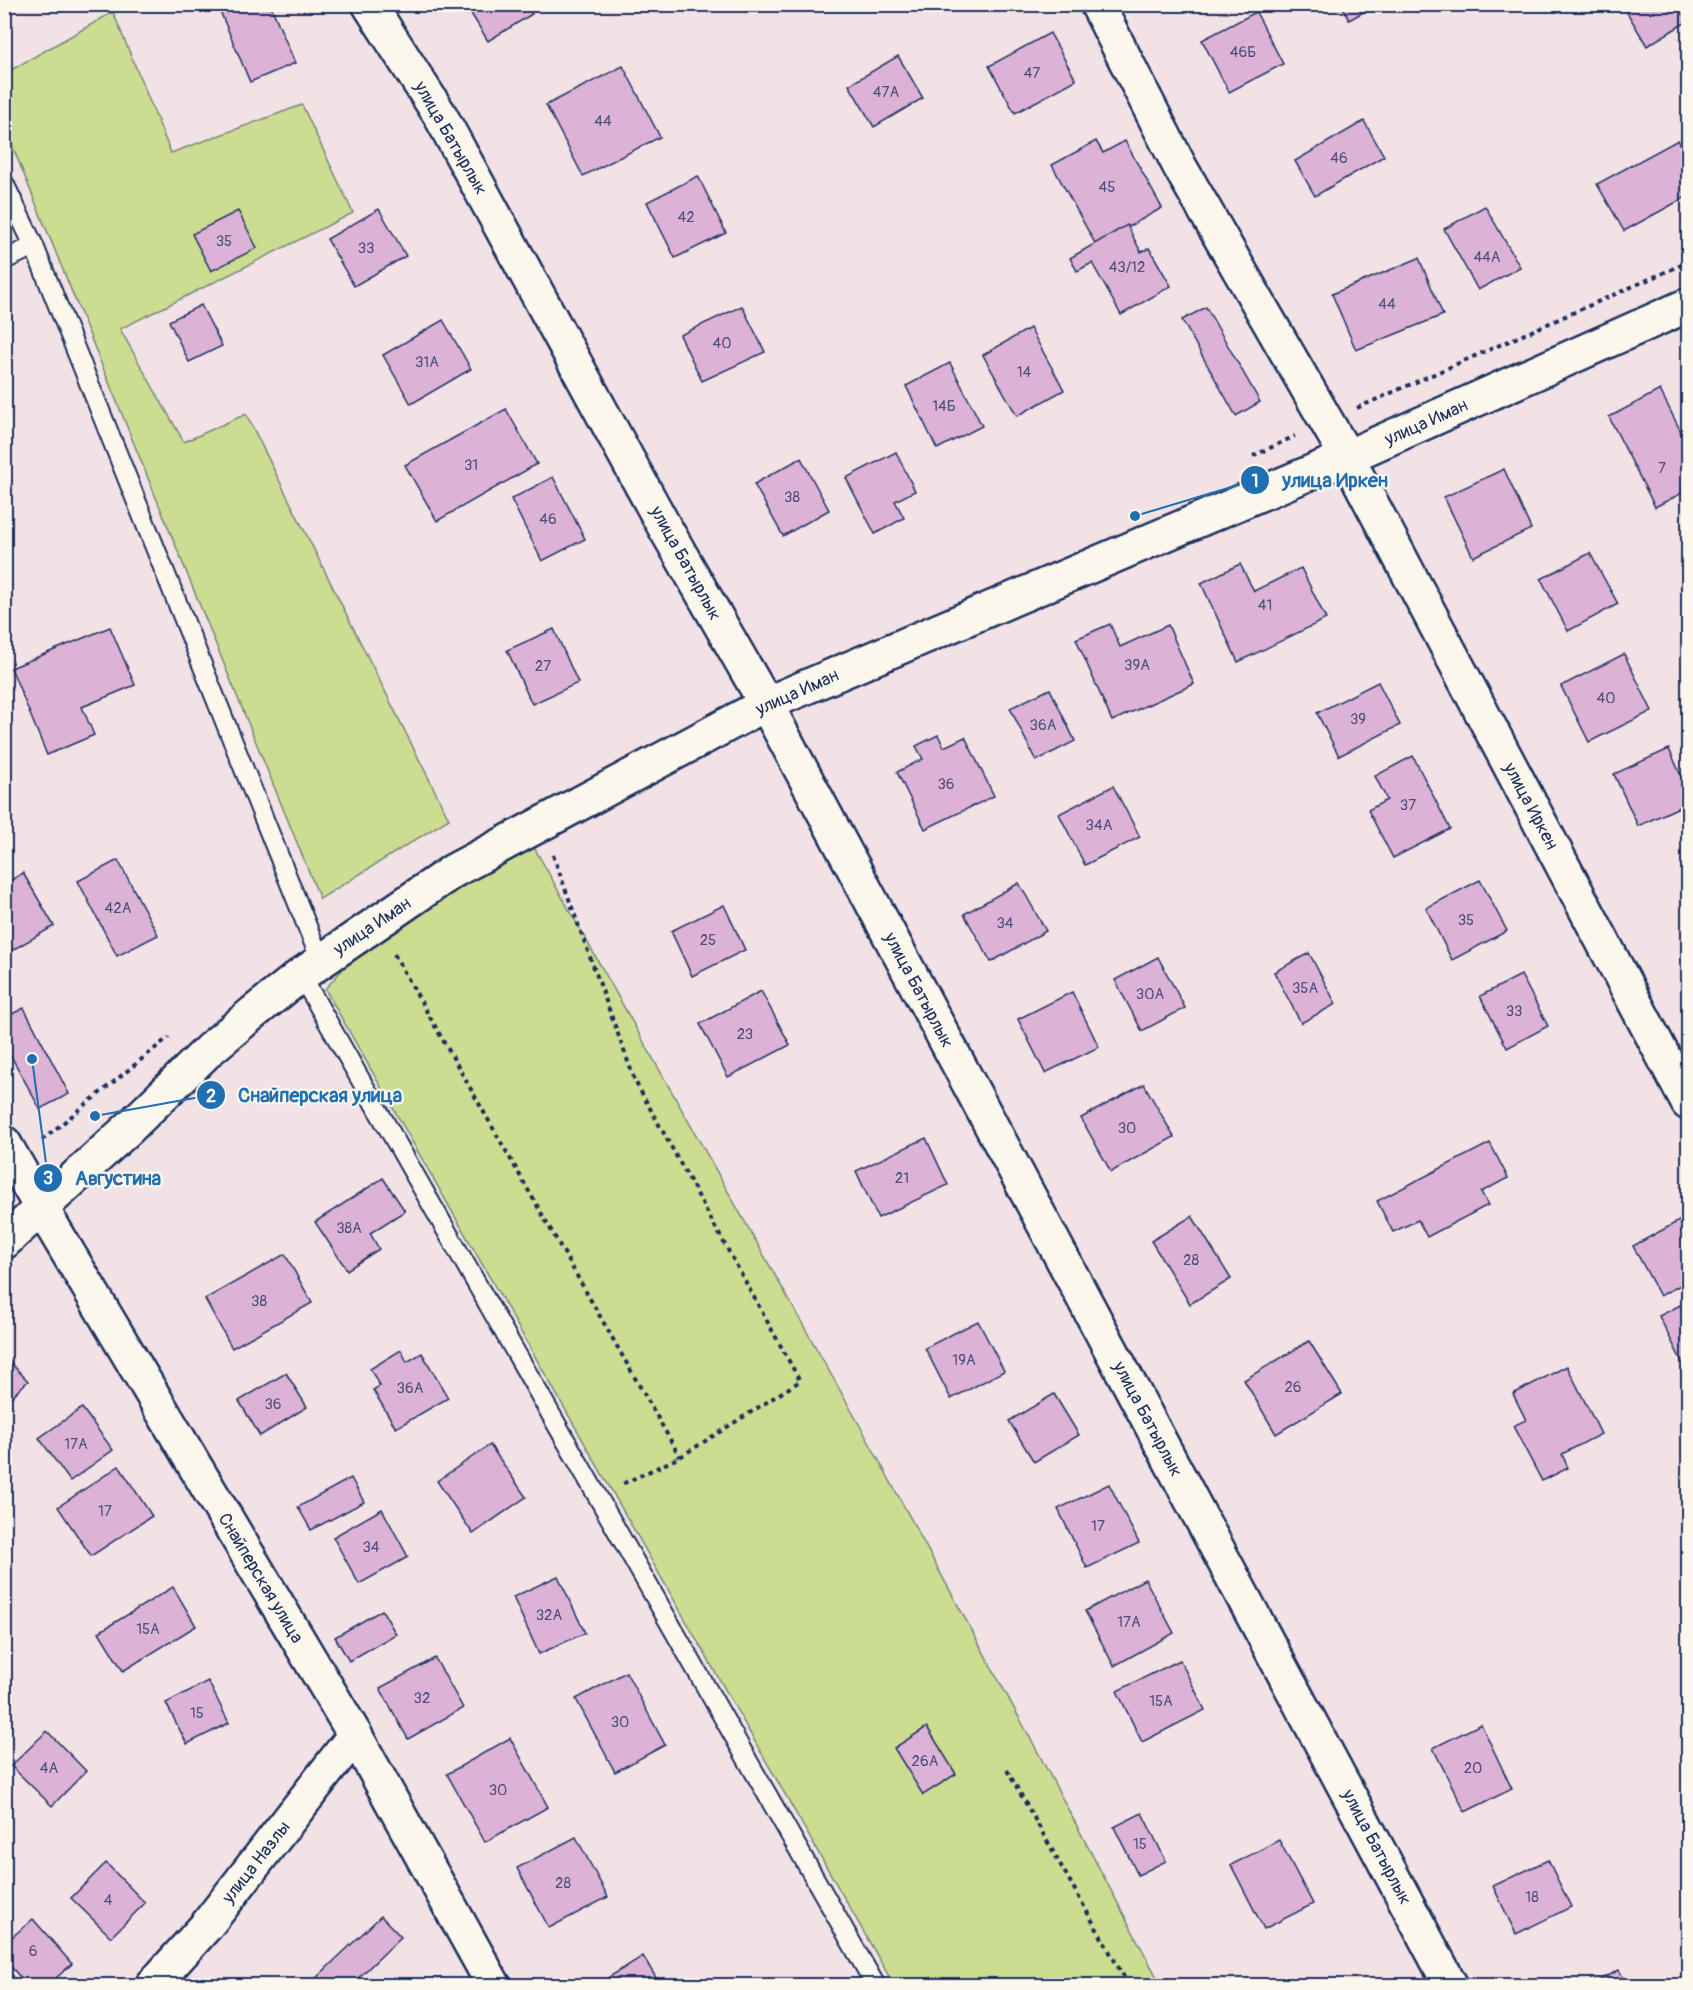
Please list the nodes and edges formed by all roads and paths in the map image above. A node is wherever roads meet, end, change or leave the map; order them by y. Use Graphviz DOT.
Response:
graph roads {
  1 [pos="369,4"];
  2 [pos="1096,4"];
  3 [pos="4,183"];
  4 [pos="34,246"];
  5 [pos="4,260"];
  6 [pos="1689,305"];
  7 [pos="1347,457"];
  8 [pos="766,704"];
  9 [pos="541,824"];
  10 [pos="376,924"];
  11 [pos="311,968"];
  12 [pos="1689,1103"];
  13 [pos="4,1143"];
  14 [pos="42,1209"];
  15 [pos="4,1242"];
  16 [pos="680,1457"];
  17 [pos="597,1496"];
  18 [pos="355,1735"];
  19 [pos="1007,1770"];
  20 [pos="152,1986"];
  21 [pos="494,1986"];
  22 [pos="876,1986"];
  23 [pos="1129,1986"];
  24 [pos="1451,1986"];
  1 -- 8 [label="street, улица Батырлык"];
  2 -- 7 [label="street, улица Иркен"];
  3 -- 4 [label="lane"];
  4 -- 5 [label="lane"];
  4 -- 11 [label="lane"];
  6 -- 7 [label="street, улица Иман"];
  7 -- 8 [label="street, улица Иман"];
  7 -- 12 [label="street, улица Иркен"];
  8 -- 9 [label="street, улица Иман"];
  8 -- 24 [label="street, улица Батырлык"];
  9 -- 10 [label="street, улица Иман"];
  9 -- 16 [label="path"];
  10 -- 11 [label="street, улица Иман"];
  10 -- 16 [label="path"];
  11 -- 14 [label="street, улица Иман"];
  11 -- 17 [label="lane"];
  13 -- 14 [label="street, Снайперская улица"];
  14 -- 15 [label="street, улица Иман"];
  14 -- 18 [label="street, Снайперская улица"];
  16 -- 17 [label="path"];
  17 -- 22 [label="lane"];
  18 -- 20 [label="street, улица Назлы"];
  18 -- 21 [label="street, Снайперская улица"];
  19 -- 23 [label="path"];
}
